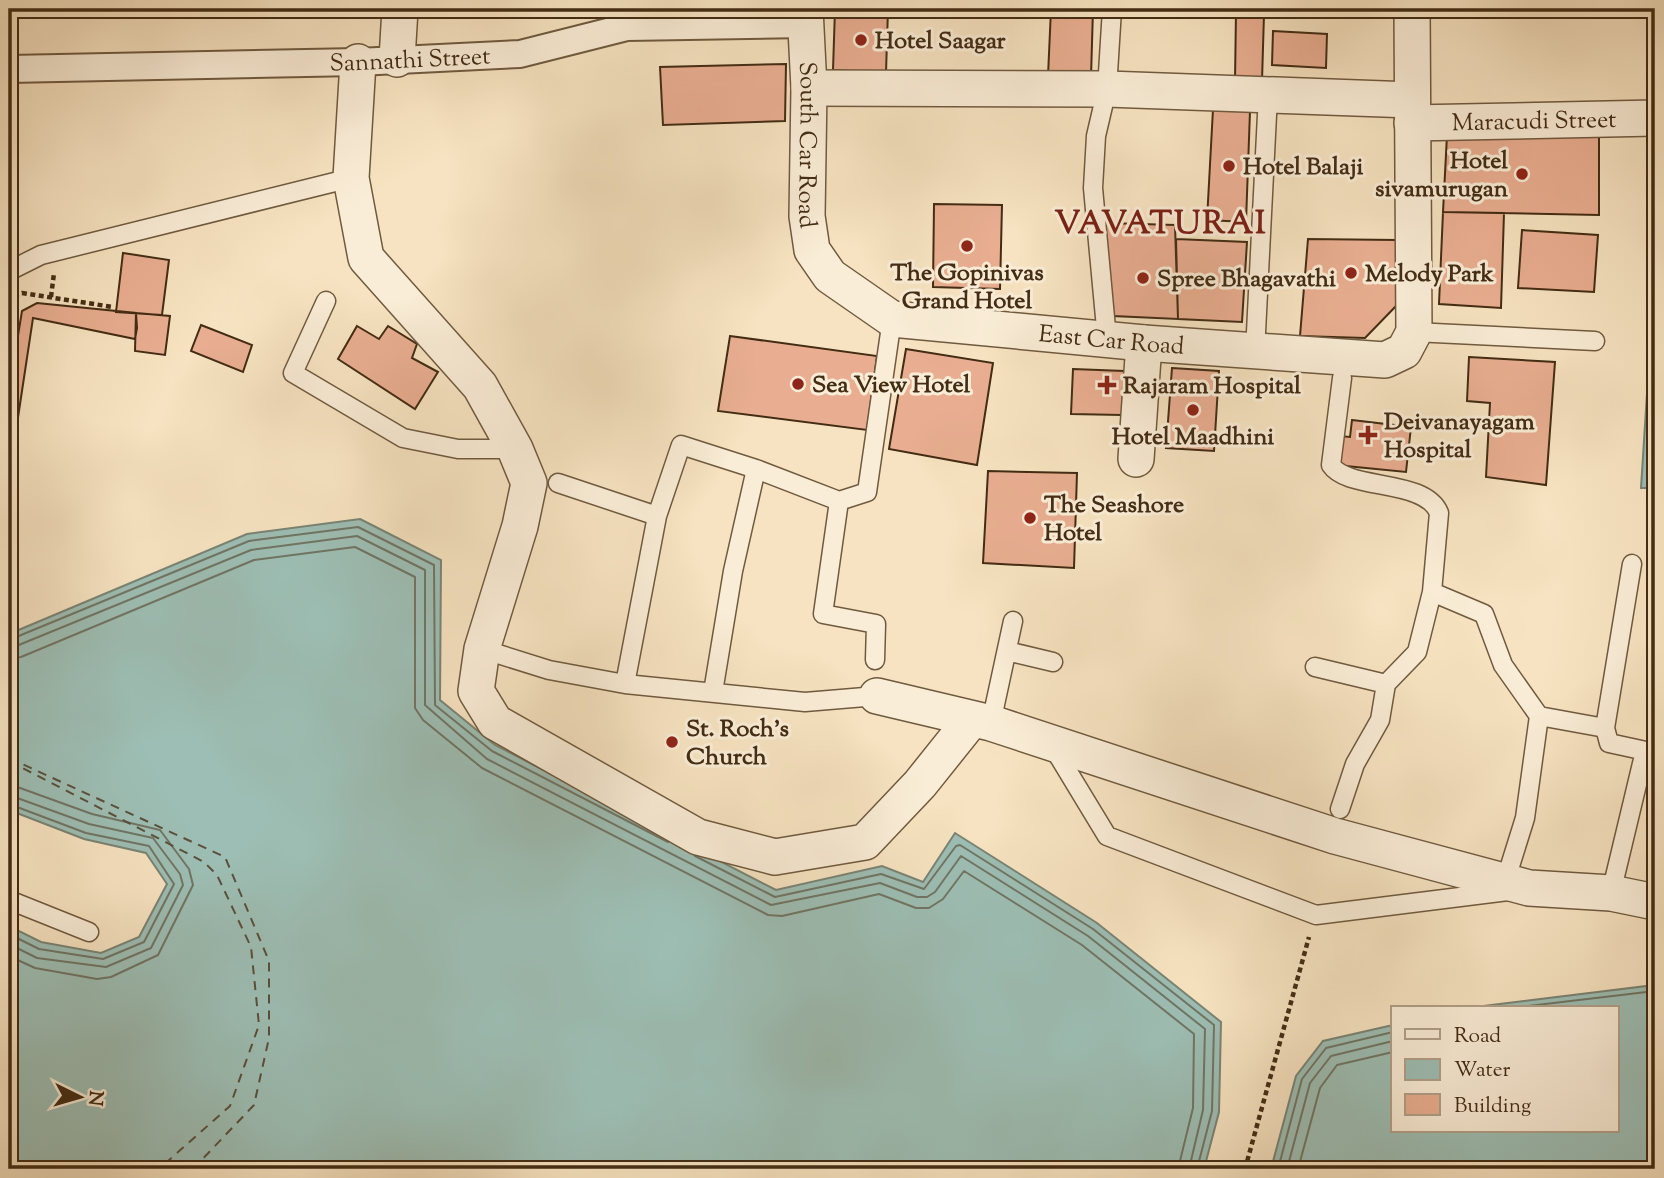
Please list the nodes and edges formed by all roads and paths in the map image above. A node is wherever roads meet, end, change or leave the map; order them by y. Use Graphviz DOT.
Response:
graph roads {
  1 [pos="400,9"];
  2 [pos="1112,9"];
  3 [pos="1412,9"];
  4 [pos="805,16"];
  5 [pos="397,59"];
  6 [pos="358,62"];
  7 [pos="9,69"];
  8 [pos="809,88"];
  9 [pos="1107,89"];
  10 [pos="1268,95"];
  11 [pos="1412,112"];
  12 [pos="1655,118"];
  13 [pos="351,178"];
  14 [pos="9,271"];
  15 [pos="830,276"];
  16 [pos="326,301"];
  17 [pos="9,302"];
  18 [pos="113,307"];
  19 [pos="892,319"];
  20 [pos="1107,339"];
  21 [pos="1595,341"];
  22 [pos="1409,342"];
  23 [pos="1144,343"];
  24 [pos="1255,352"];
  25 [pos="1342,378"];
  26 [pos="514,449"];
  27 [pos="1136,459"];
  28 [pos="757,469"];
  29 [pos="558,483"];
  30 [pos="839,500"];
  31 [pos="657,516"];
  32 [pos="1632,564"];
  33 [pos="1432,592"];
  34 [pos="1013,621"];
  35 [pos="482,649"];
  36 [pos="1007,650"];
  37 [pos="874,660"];
  38 [pos="1053,662"];
  39 [pos="1315,667"];
  40 [pos="625,684"];
  41 [pos="1386,684"];
  42 [pos="713,692"];
  43 [pos="877,696"];
  44 [pos="1539,716"];
  45 [pos="981,721"];
  46 [pos="1605,728"];
  47 [pos="1049,741"];
  48 [pos="1650,752"];
  49 [pos="1340,809"];
  50 [pos="1517,885"];
  51 [pos="1611,893"];
  52 [pos="9,900"];
  53 [pos="1655,902"];
  54 [pos="1315,915"];
  55 [pos="89,932"];
  56 [pos="1245,1169"];
  1 -- 5 [label="street"];
  2 -- 9 [label="lane"];
  3 -- 11 [label="street"];
  4 -- 5 [label="street, Sannathi Street"];
  4 -- 8 [label="street, South Car Road"];
  5 -- 6 [label="street, Sannathi Street"];
  6 -- 7 [label="street, Sannathi Street"];
  6 -- 13 [label="street"];
  8 -- 9 [label="street, Maracudi Street"];
  8 -- 15 [label="street, South Car Road"];
  9 -- 10 [label="street, Maracudi Street"];
  9 -- 20 [label="lane"];
  10 -- 11 [label="street, Maracudi Street"];
  10 -- 24 [label="lane"];
  11 -- 12 [label="street, Maracudi Street"];
  11 -- 22 [label="street"];
  13 -- 14 [label="lane"];
  13 -- 26 [label="street"];
  15 -- 19 [label="street, East Car Road"];
  16 -- 26 [label="lane"];
  17 -- 18 [label="path"];
  19 -- 20 [label="street, East Car Road"];
  19 -- 30 [label="lane"];
  20 -- 23 [label="street, East Car Road"];
  21 -- 22 [label="lane"];
  22 -- 24 [label="street, East Car Road"];
  23 -- 24 [label="street, East Car Road"];
  23 -- 27 [label="street"];
  25 -- 33 [label="lane"];
  26 -- 35 [label="street"];
  28 -- 30 [label="lane"];
  28 -- 31 [label="lane"];
  28 -- 42 [label="lane"];
  29 -- 31 [label="lane"];
  30 -- 37 [label="lane"];
  31 -- 40 [label="lane"];
  32 -- 46 [label="lane"];
  33 -- 41 [label="lane"];
  33 -- 44 [label="lane"];
  34 -- 36 [label="lane"];
  35 -- 40 [label="lane"];
  35 -- 45 [label="street"];
  36 -- 38 [label="lane"];
  36 -- 45 [label="lane"];
  39 -- 41 [label="lane"];
  40 -- 42 [label="lane"];
  41 -- 49 [label="lane"];
  42 -- 43 [label="lane"];
  43 -- 45 [label="street"];
  44 -- 46 [label="lane"];
  44 -- 50 [label="lane"];
  45 -- 47 [label="street"];
  46 -- 48 [label="lane"];
  47 -- 50 [label="street"];
  47 -- 54 [label="lane"];
  48 -- 51 [label="lane"];
  50 -- 51 [label="street"];
  50 -- 54 [label="lane"];
  51 -- 53 [label="street"];
  52 -- 55 [label="lane"];
  54 -- 56 [label="path"];
}
